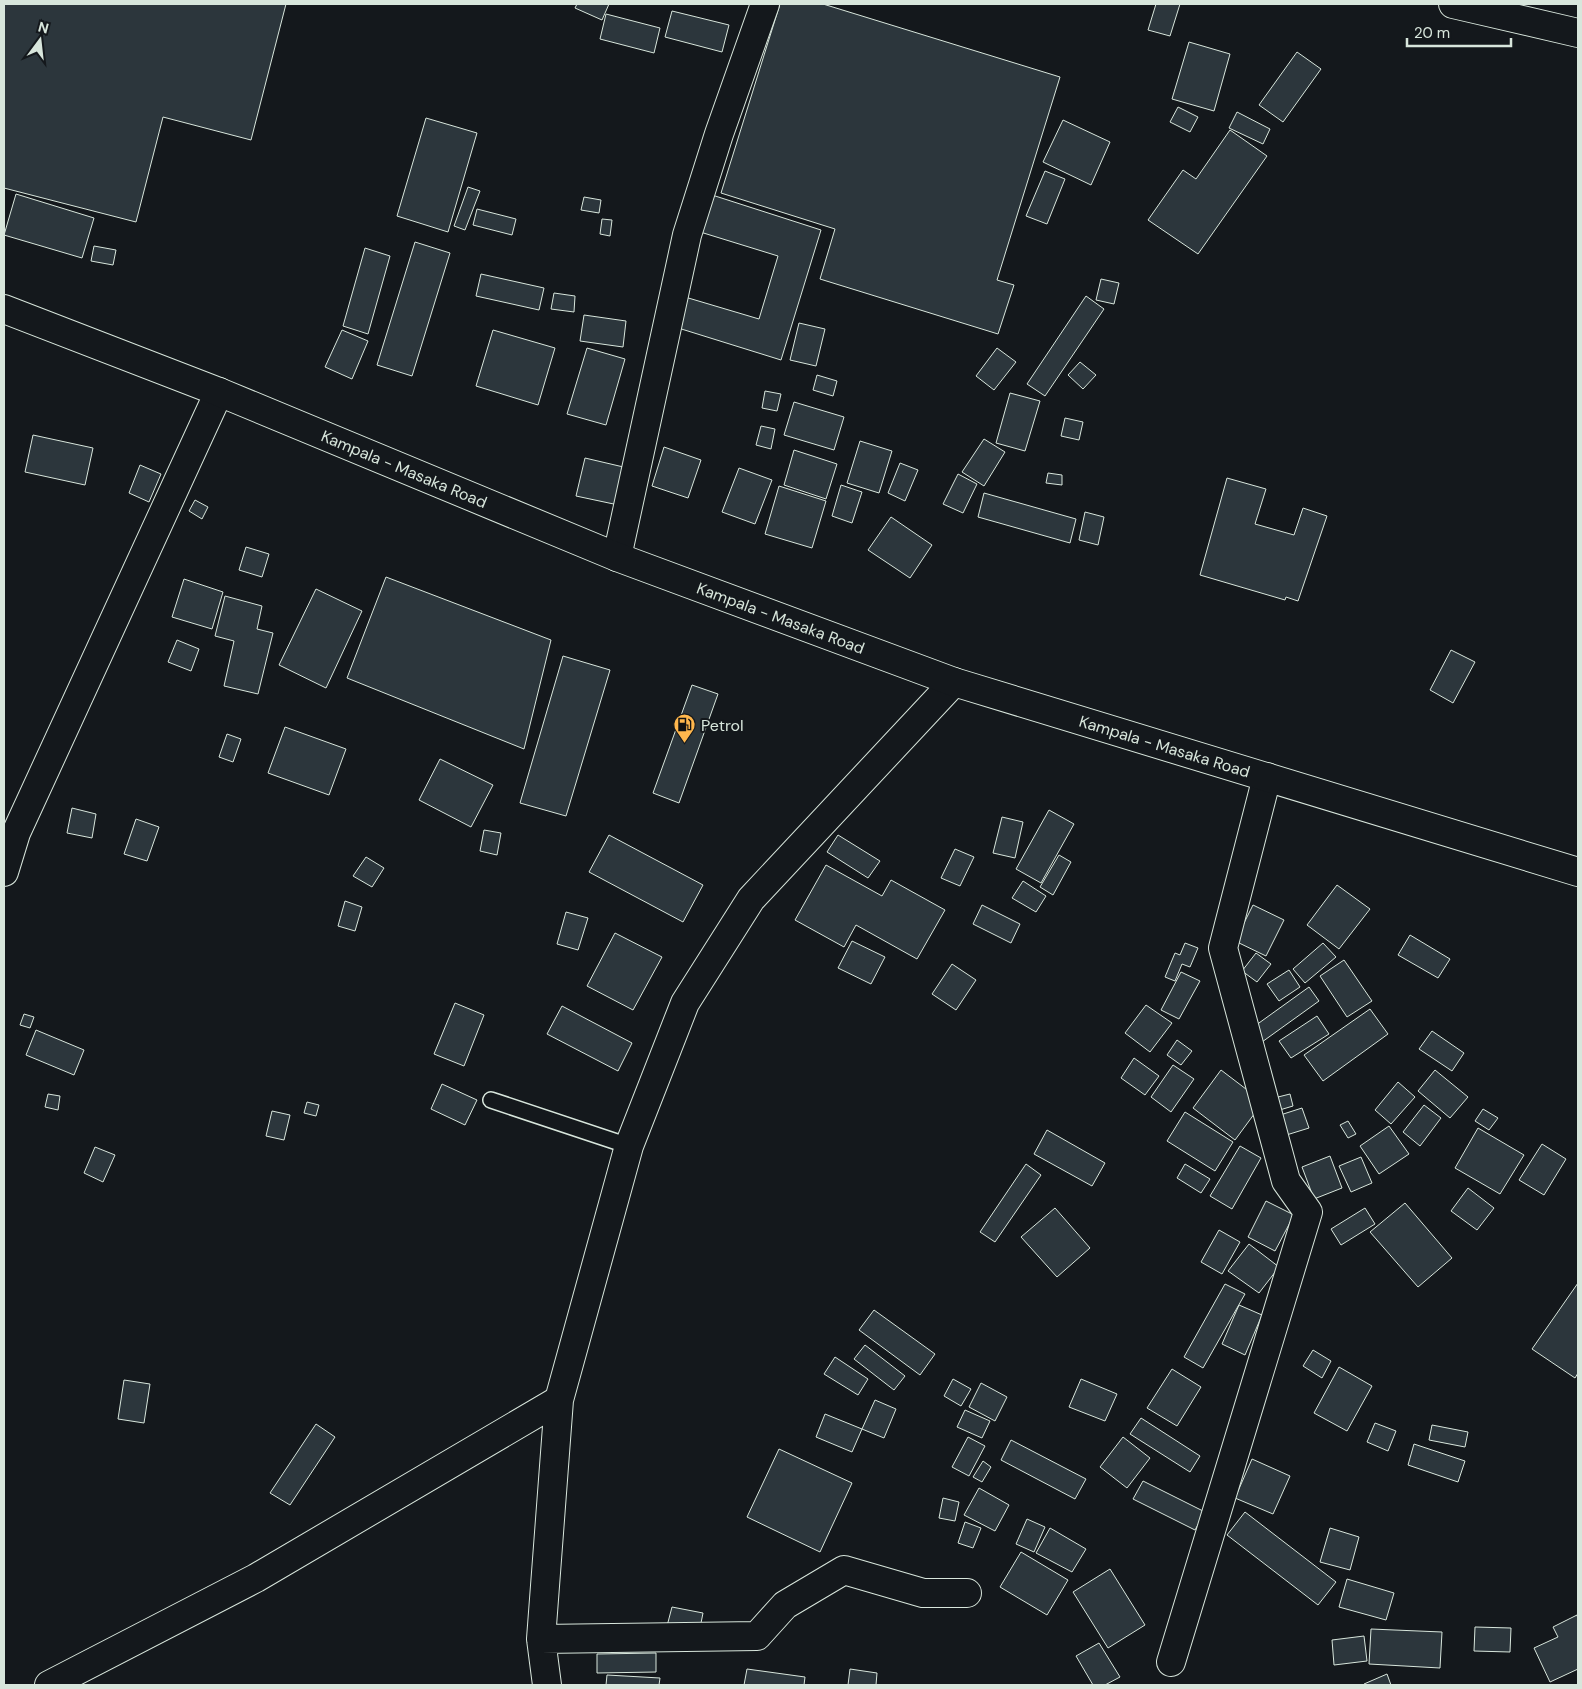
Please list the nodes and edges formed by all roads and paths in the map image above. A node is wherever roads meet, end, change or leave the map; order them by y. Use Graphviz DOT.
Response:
graph roads {
  1 [pos="765,4"];
  2 [pos="1452,4"];
  3 [pos="1578,33"];
  4 [pos="4,309"];
  5 [pos="219,392"];
  6 [pos="617,557"];
  7 [pos="954,682"];
  8 [pos="1267,777"];
  9 [pos="4,872"];
  10 [pos="1578,872"];
  11 [pos="491,1100"];
  12 [pos="629,1146"];
  13 [pos="559,1400"];
  14 [pos="967,1593"];
  15 [pos="541,1639"];
  16 [pos="1170,1662"];
  17 [pos="49,1685"];
  18 [pos="548,1685"];
  1 -- 6 [label="street"];
  2 -- 3 [label="street"];
  4 -- 5 [label="street, Kampala - Masaka Road"];
  5 -- 6 [label="street, Kampala - Masaka Road"];
  5 -- 9 [label="street"];
  6 -- 7 [label="street, Kampala - Masaka Road"];
  7 -- 8 [label="street, Kampala - Masaka Road"];
  7 -- 12 [label="street"];
  8 -- 10 [label="street, Kampala - Masaka Road"];
  8 -- 16 [label="street"];
  11 -- 12 [label="lane"];
  12 -- 13 [label="street"];
  13 -- 15 [label="street"];
  13 -- 17 [label="street"];
  14 -- 15 [label="street"];
  15 -- 18 [label="street"];
}
